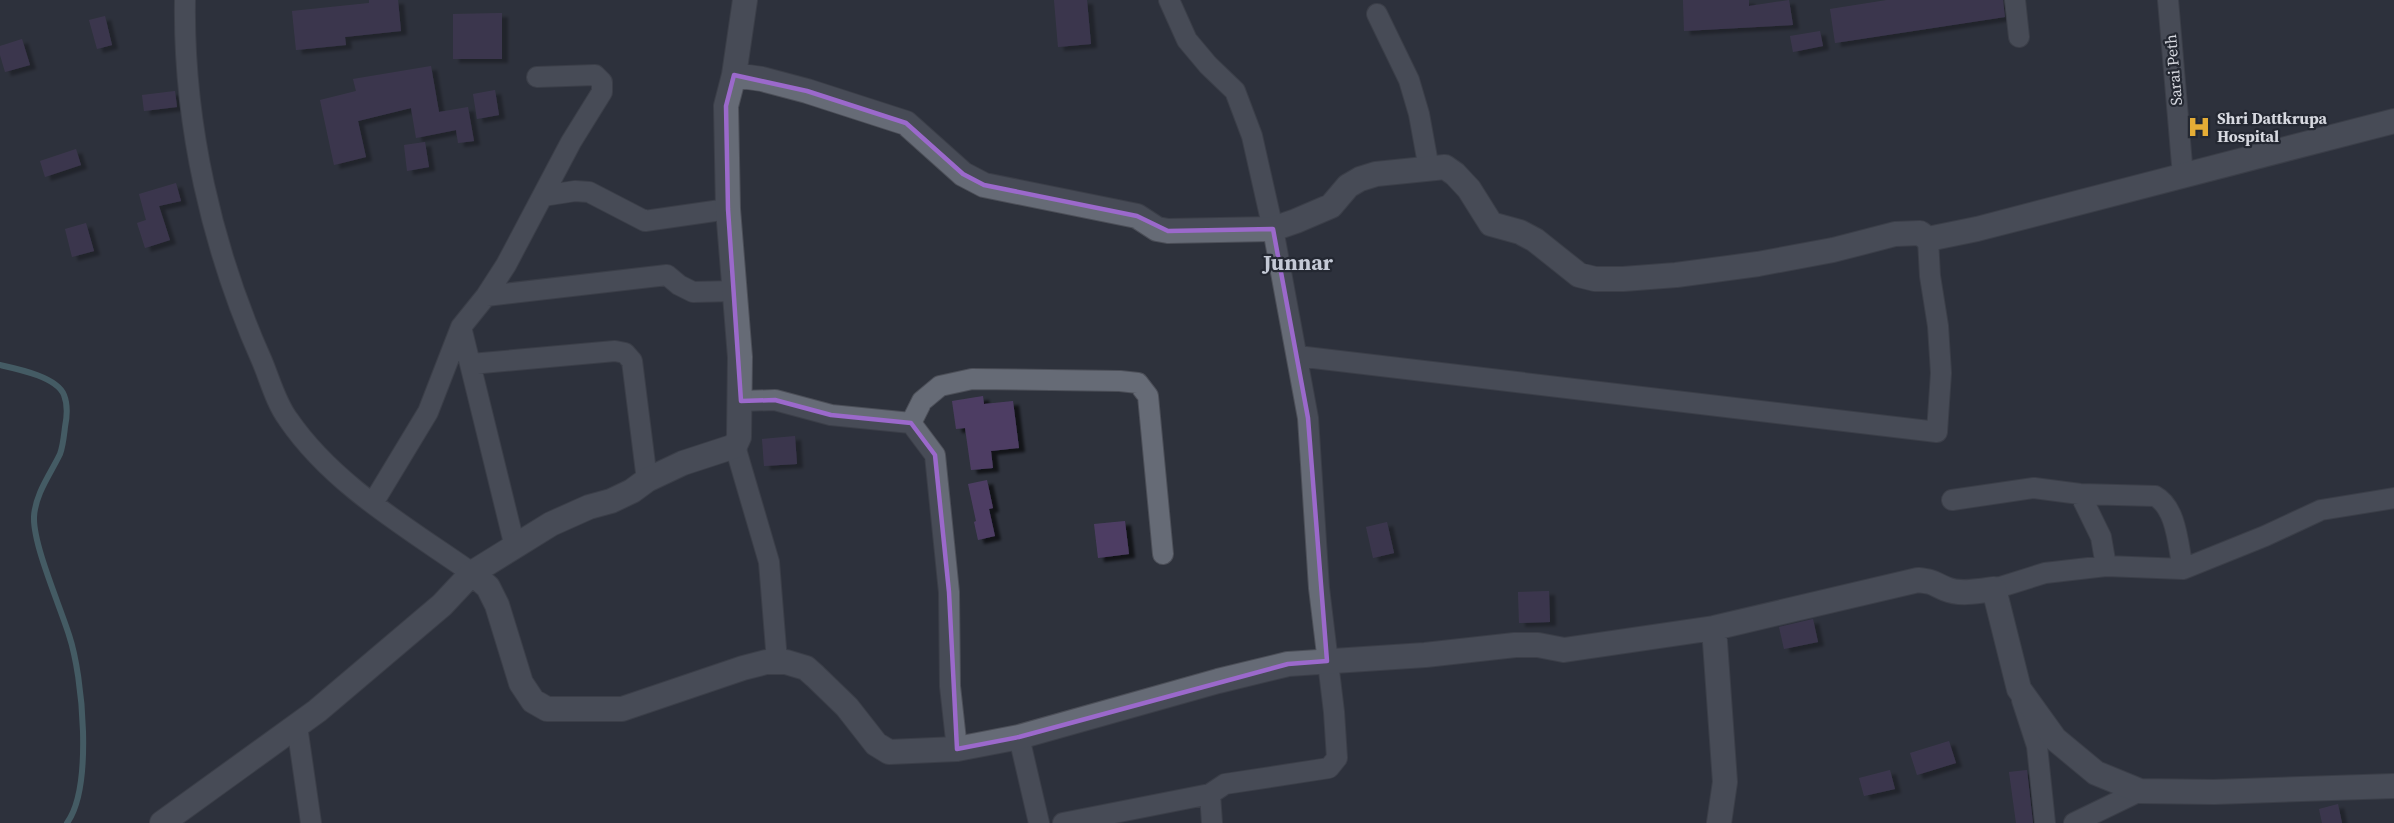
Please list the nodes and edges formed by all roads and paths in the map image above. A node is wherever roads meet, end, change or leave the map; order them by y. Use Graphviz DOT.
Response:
graph roads {
  1 [pos="184,0"];
  2 [pos="745,0"];
  3 [pos="1169,0"];
  4 [pos="2015,0"];
  5 [pos="2168,0"];
  6 [pos="1377,14"];
  7 [pos="2019,37"];
  8 [pos="734,75"];
  9 [pos="537,76"];
  10 [pos="2394,121"];
  11 [pos="1429,169"];
  12 [pos="2183,176"];
  13 [pos="543,196"];
  14 [pos="728,209"];
  15 [pos="1273,229"];
  16 [pos="1928,239"];
  17 [pos="735,291"];
  18 [pos="486,296"];
  19 [pos="462,327"];
  20 [pos="1297,356"];
  21 [pos="471,364"];
  22 [pos="741,401"];
  23 [pos="911,423"];
  24 [pos="735,446"];
  25 [pos="647,480"];
  26 [pos="2080,494"];
  27 [pos="2394,498"];
  28 [pos="1952,500"];
  29 [pos="373,503"];
  30 [pos="515,547"];
  31 [pos="1163,554"];
  32 [pos="2106,566"];
  33 [pos="2183,569"];
  34 [pos="472,573"];
  35 [pos="1995,589"];
  36 [pos="1714,628"];
  37 [pos="777,661"];
  38 [pos="1327,661"];
  39 [pos="2019,689"];
  40 [pos="297,726"];
  41 [pos="1019,737"];
  42 [pos="957,749"];
  43 [pos="2394,786"];
  44 [pos="2140,791"];
  45 [pos="1209,794"];
  46 [pos="1126,817"];
  47 [pos="162,823"];
  48 [pos="311,823"];
  49 [pos="1039,823"];
  50 [pos="1063,823"];
  51 [pos="1212,823"];
  52 [pos="1719,823"];
  53 [pos="2045,823"];
  54 [pos="2074,823"];
  1 -- 29 [label="street"];
  2 -- 8 [label="street"];
  3 -- 15 [label="street"];
  4 -- 7 [label="street"];
  5 -- 12 [label="street, Sarai Peth"];
  6 -- 11 [label="street"];
  8 -- 14 [label="street"];
  8 -- 15 [label="street"];
  9 -- 13 [label="street"];
  10 -- 12 [label="street"];
  11 -- 15 [label="street"];
  11 -- 16 [label="street"];
  12 -- 16 [label="street"];
  13 -- 14 [label="street"];
  13 -- 18 [label="street"];
  14 -- 17 [label="street"];
  15 -- 20 [label="street"];
  16 -- 20 [label="street"];
  17 -- 18 [label="street"];
  17 -- 22 [label="street"];
  18 -- 19 [label="street"];
  19 -- 21 [label="street"];
  19 -- 29 [label="street"];
  20 -- 38 [label="street"];
  21 -- 25 [label="street"];
  21 -- 30 [label="street"];
  22 -- 23 [label="street"];
  22 -- 24 [label="street"];
  23 -- 31 [label="street"];
  23 -- 42 [label="street"];
  24 -- 25 [label="street"];
  24 -- 37 [label="street"];
  25 -- 30 [label="street"];
  26 -- 28 [label="street"];
  26 -- 32 [label="street"];
  26 -- 33 [label="street"];
  27 -- 33 [label="street"];
  29 -- 34 [label="street"];
  30 -- 34 [label="street"];
  32 -- 33 [label="street"];
  32 -- 35 [label="street"];
  34 -- 37 [label="street"];
  34 -- 40 [label="street"];
  35 -- 36 [label="street"];
  35 -- 39 [label="street"];
  36 -- 38 [label="street"];
  36 -- 52 [label="street"];
  37 -- 42 [label="street"];
  38 -- 41 [label="street"];
  38 -- 45 [label="street"];
  39 -- 44 [label="street"];
  39 -- 53 [label="street"];
  40 -- 47 [label="street"];
  40 -- 48 [label="street"];
  41 -- 42 [label="street"];
  41 -- 49 [label="street"];
  43 -- 44 [label="street"];
  44 -- 54 [label="street"];
  45 -- 46 [label="street"];
  45 -- 51 [label="street"];
  46 -- 50 [label="street"];
}
